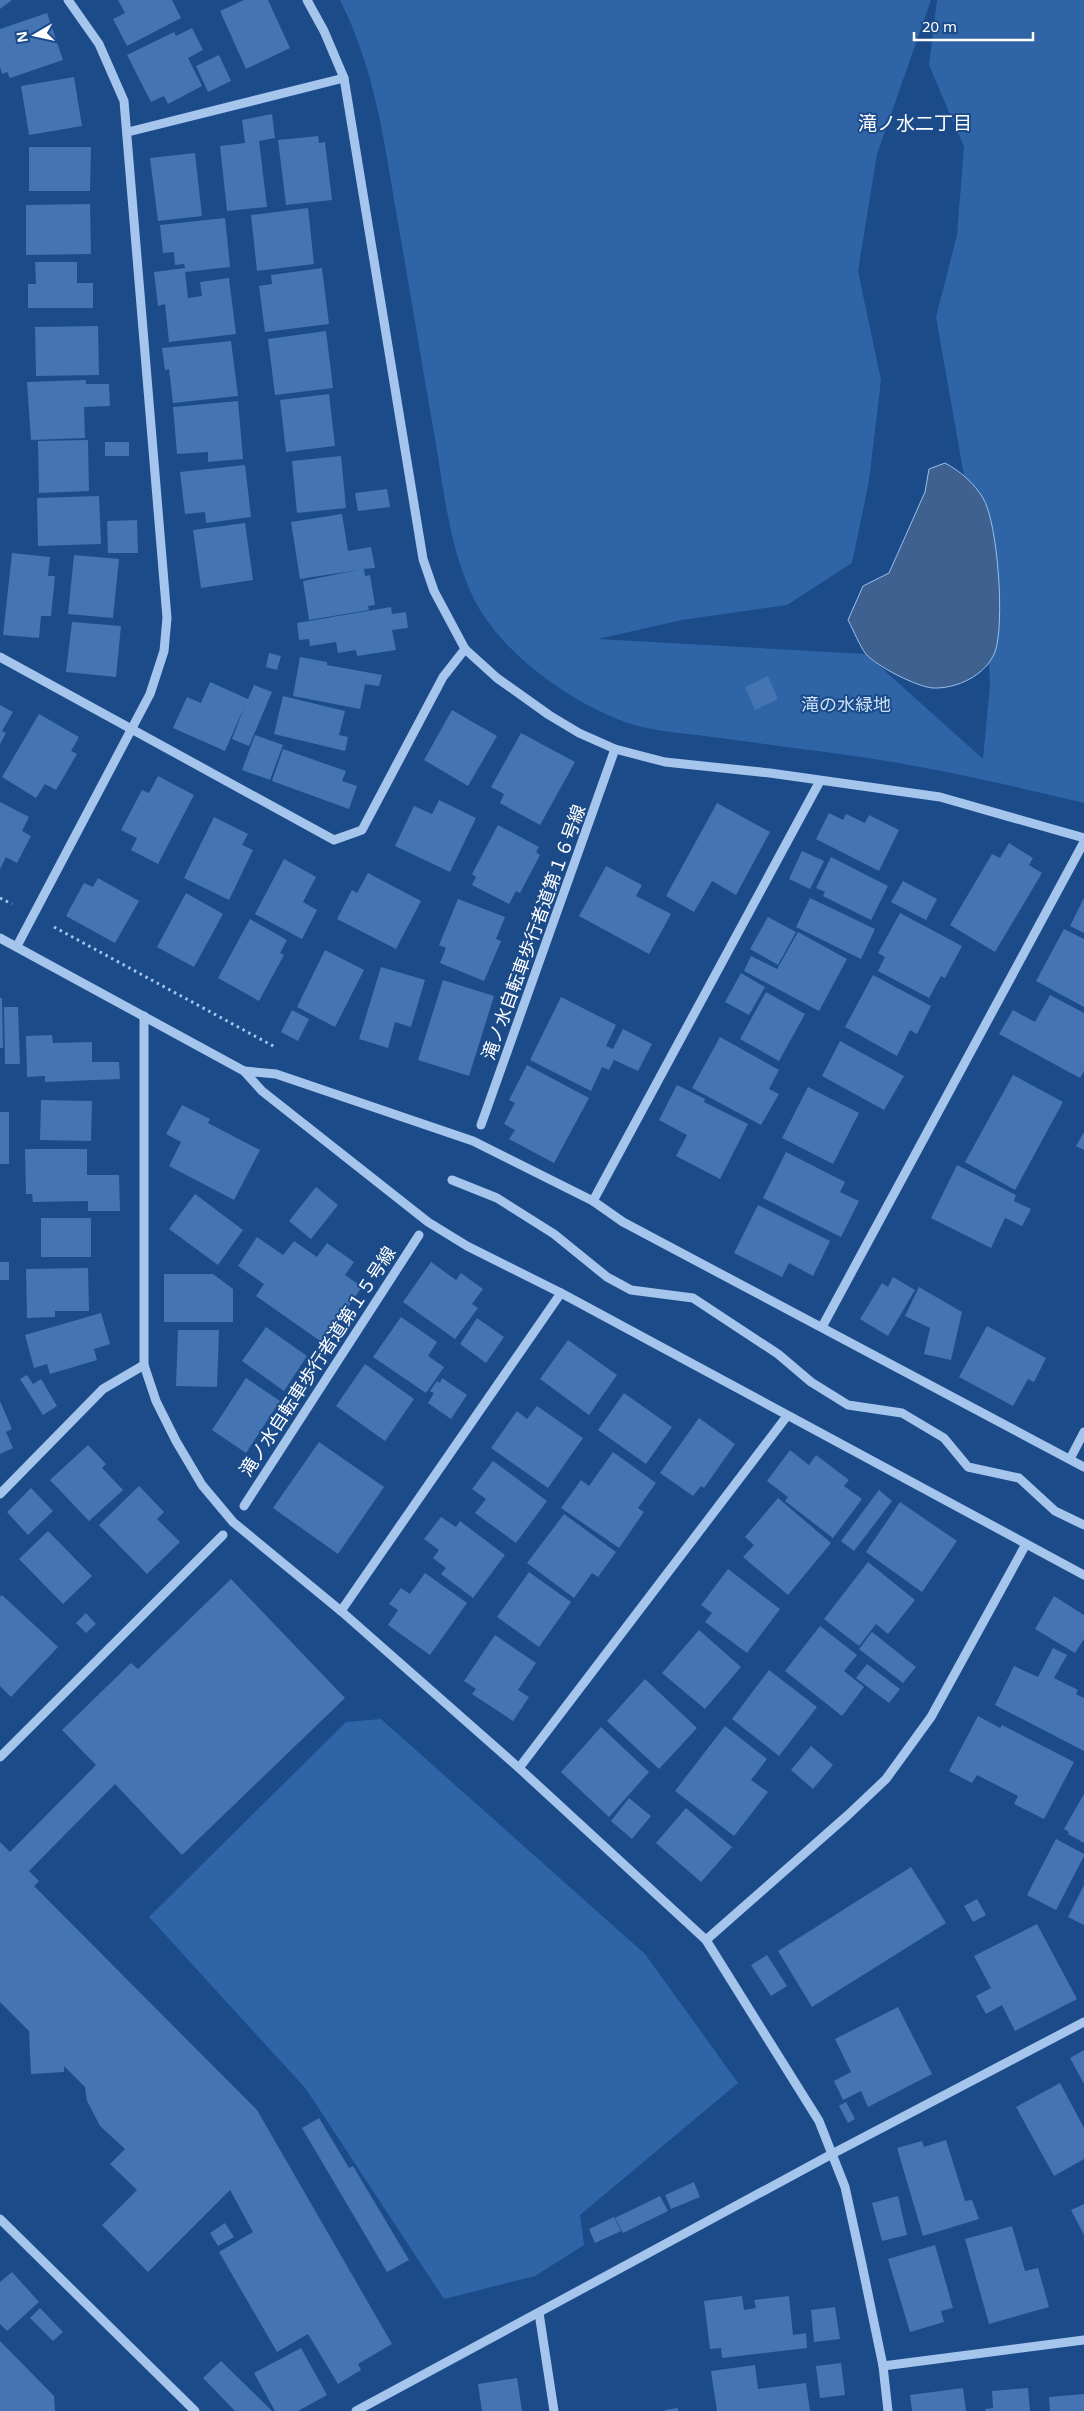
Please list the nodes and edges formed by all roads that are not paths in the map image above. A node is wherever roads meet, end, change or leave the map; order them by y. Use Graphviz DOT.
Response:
graph roads {
  1 [pos="68,0"];
  2 [pos="307,0"];
  3 [pos="344,78"];
  4 [pos="128,132"];
  5 [pos="465,649"];
  6 [pos="0,658"];
  7 [pos="132,730"];
  8 [pos="615,749"];
  9 [pos="820,781"];
  10 [pos="1084,838"];
  11 [pos="1084,842"];
  12 [pos="0,938"];
  13 [pos="16,946"];
  14 [pos="144,1016"];
  15 [pos="244,1071"];
  16 [pos="481,1125"];
  17 [pos="452,1180"];
  18 [pos="593,1201"];
  19 [pos="419,1235"];
  20 [pos="562,1293"];
  21 [pos="822,1328"];
  22 [pos="144,1365"];
  23 [pos="787,1416"];
  24 [pos="1084,1432"];
  25 [pos="1070,1459"];
  26 [pos="1084,1467"];
  27 [pos="0,1494"];
  28 [pos="244,1506"];
  29 [pos="1084,1525"];
  30 [pos="223,1535"];
  31 [pos="1026,1544"];
  32 [pos="1084,1575"];
  33 [pos="340,1611"];
  34 [pos="0,1757"];
  35 [pos="519,1768"];
  36 [pos="706,1940"];
  37 [pos="1084,2022"];
  38 [pos="832,2154"];
  39 [pos="0,2219"];
  40 [pos="539,2313"];
  41 [pos="1084,2340"];
  42 [pos="883,2366"];
  43 [pos="195,2411"];
  44 [pos="356,2411"];
  45 [pos="554,2411"];
  46 [pos="888,2411"];
  1 -- 4 [label="street"];
  2 -- 3 [label="street"];
  3 -- 4 [label="street"];
  3 -- 5 [label="street"];
  4 -- 7 [label="street"];
  5 -- 7 [label="street"];
  5 -- 8 [label="street"];
  6 -- 7 [label="street"];
  7 -- 13 [label="street"];
  8 -- 9 [label="street"];
  8 -- 16 [label="street, 滝ノ水自転車歩行者道第１６号線"];
  9 -- 10 [label="street"];
  9 -- 18 [label="street"];
  11 -- 21 [label="street"];
  12 -- 13 [label="street"];
  13 -- 14 [label="street"];
  14 -- 15 [label="street"];
  14 -- 22 [label="street"];
  15 -- 18 [label="street"];
  15 -- 20 [label="street"];
  17 -- 29 [label="street"];
  18 -- 21 [label="street"];
  19 -- 28 [label="street, 滝ノ水自転車歩行者道第１５号線"];
  20 -- 23 [label="street"];
  20 -- 33 [label="street"];
  21 -- 25 [label="street"];
  22 -- 27 [label="street"];
  22 -- 33 [label="street"];
  23 -- 31 [label="street"];
  23 -- 35 [label="street"];
  24 -- 25 [label="street"];
  25 -- 26 [label="street"];
  30 -- 34 [label="street"];
  31 -- 32 [label="street"];
  31 -- 36 [label="street"];
  33 -- 35 [label="street"];
  35 -- 36 [label="street"];
  36 -- 38 [label="street"];
  37 -- 38 [label="street"];
  38 -- 40 [label="street"];
  38 -- 42 [label="street"];
  39 -- 43 [label="street"];
  40 -- 44 [label="street"];
  40 -- 45 [label="street"];
  41 -- 42 [label="street"];
  42 -- 46 [label="street"];
}
